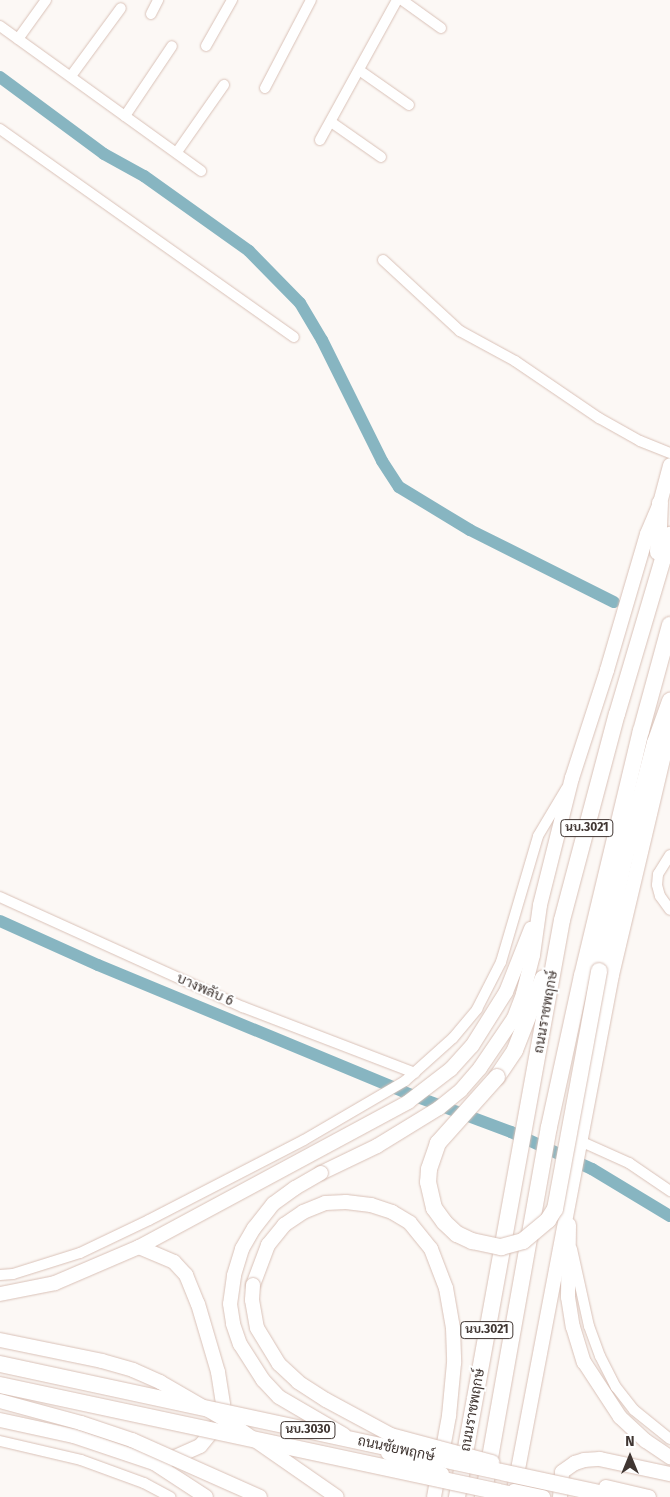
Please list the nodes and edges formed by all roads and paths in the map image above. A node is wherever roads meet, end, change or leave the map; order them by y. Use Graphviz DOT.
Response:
graph roads {
  1 [pos="46,0"];
  2 [pos="158,0"];
  3 [pos="232,0"];
  4 [pos="311,0"];
  5 [pos="397,0"];
  6 [pos="402,0"];
  7 [pos="121,8"];
  8 [pos="151,14"];
  9 [pos="0,26"];
  10 [pos="440,28"];
  11 [pos="18,39"];
  12 [pos="172,46"];
  13 [pos="206,46"];
  14 [pos="359,70"];
  15 [pos="71,76"];
  16 [pos="224,85"];
  17 [pos="265,88"];
  18 [pos="409,105"];
  19 [pos="125,116"];
  20 [pos="330,122"];
  21 [pos="0,129"];
  22 [pos="320,140"];
  23 [pos="176,152"];
  24 [pos="381,157"];
  25 [pos="201,171"];
  26 [pos="383,260"];
  27 [pos="294,337"];
  28 [pos="670,453"];
  29 [pos="670,465"];
  30 [pos="660,503"];
  31 [pos="670,535"];
  32 [pos="656,587"];
  33 [pos="670,625"];
  34 [pos="670,701"];
  35 [pos="670,729"];
  36 [pos="572,778"];
  37 [pos="670,855"];
  38 [pos="0,897"];
  39 [pos="540,905"];
  40 [pos="670,910"];
  41 [pos="562,920"];
  42 [pos="415,1072"];
  43 [pos="579,1148"];
  44 [pos="670,1191"];
  45 [pos="567,1207"];
  46 [pos="570,1238"];
  47 [pos="139,1247"];
  48 [pos="0,1275"];
  49 [pos="0,1294"];
  50 [pos="0,1340"];
  51 [pos="0,1364"];
  52 [pos="0,1384"];
  53 [pos="0,1401"];
  54 [pos="0,1420"];
  55 [pos="670,1439"];
  56 [pos="0,1441"];
  57 [pos="670,1457"];
  58 [pos="154,1463"];
  59 [pos="670,1474"];
  60 [pos="170,1497"];
  61 [pos="206,1497"];
  62 [pos="260,1497"];
  63 [pos="337,1497"];
  64 [pos="434,1497"];
  65 [pos="457,1497"];
  66 [pos="483,1497"];
  67 [pos="513,1497"];
  68 [pos="523,1497"];
  69 [pos="543,1497"];
  70 [pos="560,1497"];
  71 [pos="617,1497"];
  72 [pos="649,1497"];
  1 -- 11 [label="street"];
  2 -- 8 [label="street"];
  3 -- 13 [label="street"];
  4 -- 17 [label="street"];
  5 -- 14 [label="street"];
  6 -- 10 [label="street"];
  7 -- 15 [label="street"];
  9 -- 11 [label="street"];
  11 -- 15 [label="street"];
  12 -- 19 [label="street"];
  14 -- 18 [label="street"];
  14 -- 20 [label="street"];
  15 -- 19 [label="street"];
  16 -- 23 [label="street"];
  19 -- 23 [label="street"];
  20 -- 22 [label="street"];
  20 -- 24 [label="street"];
  21 -- 27 [label="street"];
  23 -- 25 [label="street"];
  26 -- 28 [label="street"];
  29 -- 30 [label="main road"];
  30 -- 32 [label="main road"];
  30 -- 36 [label="main road"];
  31 -- 32 [label="main road, ถนนราชพฤกษ์ / นบ.3021"];
  32 -- 41 [label="main road, ถนนราชพฤกษ์ / นบ.3021"];
  33 -- 66 [label="main road, ถนนราชพฤกษ์ / นบ.3021"];
  34 -- 41 [label="main road, bridge"];
  35 -- 43 [label="main road"];
  36 -- 39 [label="main road"];
  36 -- 42 [label="street"];
  37 -- 40 [label="street"];
  38 -- 42 [label="street, บางพลับ 6"];
  39 -- 47 [label="main road"];
  39 -- 69 [label="main road, bridge"];
  41 -- 65 [label="main road, ถนนราชพฤกษ์ / นบ.3021"];
  42 -- 48 [label="street"];
  43 -- 44 [label="street"];
  43 -- 45 [label="main road"];
  45 -- 46 [label="main road"];
  45 -- 67 [label="main road"];
  46 -- 55 [label="street"];
  46 -- 57 [label="main road"];
  47 -- 49 [label="main road"];
  47 -- 58 [label="main road"];
  50 -- 63 [label="main road, bridge"];
  51 -- 71 [label="main road, ถนนชัยพฤกษ์ / นบ.3030, bridge"];
  52 -- 68 [label="main road, ถนนชัยพฤกษ์ / นบ.3030, bridge"];
  53 -- 62 [label="main road, bridge"];
  54 -- 58 [label="main road"];
  56 -- 60 [label="street"];
  58 -- 61 [label="main road"];
  59 -- 70 [label="main road"];
  64 -- 72 [label="main road, bridge"];
}
